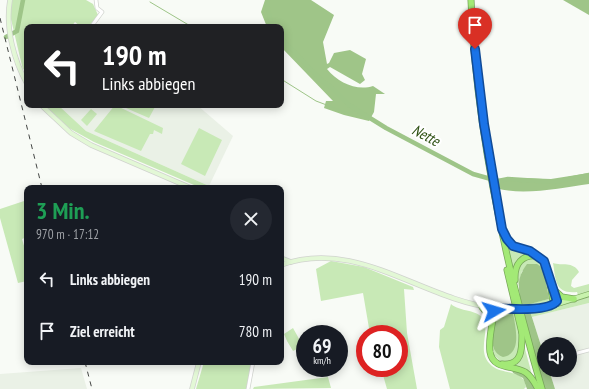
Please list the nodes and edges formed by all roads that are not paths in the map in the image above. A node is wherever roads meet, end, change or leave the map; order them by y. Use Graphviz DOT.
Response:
graph roads {
  1 [pos="10,0"];
  2 [pos="96,0"];
  3 [pos="468,0"];
  4 [pos="471,0"];
  5 [pos="93,24"];
  6 [pos="22,75"];
  7 [pos="24,79"];
  8 [pos="44,108"];
  9 [pos="489,169"];
  10 [pos="184,185"];
  11 [pos="494,195"];
  12 [pos="502,229"];
  13 [pos="538,256"];
  14 [pos="284,260"];
  15 [pos="291,262"];
  16 [pos="284,263"];
  17 [pos="553,289"];
  18 [pos="516,290"];
  19 [pos="589,294"];
  20 [pos="574,299"];
  21 [pos="554,305"];
  22 [pos="482,307"];
  23 [pos="495,308"];
  24 [pos="490,317"];
  25 [pos="491,326"];
  26 [pos="522,332"];
  27 [pos="589,350"];
  28 [pos="577,353"];
  29 [pos="499,364"];
  30 [pos="198,365"];
  31 [pos="252,365"];
  32 [pos="192,389"];
  33 [pos="248,389"];
  34 [pos="538,389"];
  35 [pos="542,389"];
  1 -- 6 [label="main road"];
  2 -- 5 [label="street"];
  3 -- 9 [label="highway"];
  4 -- 9 [label="highway"];
  6 -- 7 [label="main road"];
  8 -- 10 [label="main road"];
  9 -- 11 [label="highway"];
  11 -- 12 [label="highway"];
  11 -- 26 [label="highway"];
  12 -- 13 [label="highway"];
  12 -- 18 [label="highway"];
  13 -- 17 [label="highway"];
  13 -- 18 [label="highway"];
  14 -- 15 [label="main road"];
  15 -- 16 [label="main road"];
  15 -- 22 [label="main road"];
  17 -- 20 [label="highway"];
  17 -- 21 [label="highway"];
  18 -- 35 [label="highway"];
  19 -- 20 [label="main road"];
  20 -- 21 [label="main road"];
  21 -- 23 [label="main road, bridge"];
  22 -- 23 [label="main road"];
  22 -- 24 [label="highway"];
  23 -- 24 [label="highway"];
  23 -- 25 [label="highway"];
  24 -- 25 [label="highway"];
  25 -- 29 [label="highway"];
  26 -- 29 [label="highway"];
  26 -- 34 [label="highway"];
  27 -- 28 [label="street"];
  29 -- 34 [label="highway"];
  30 -- 32 [label="main road"];
  31 -- 33 [label="street"];
}
